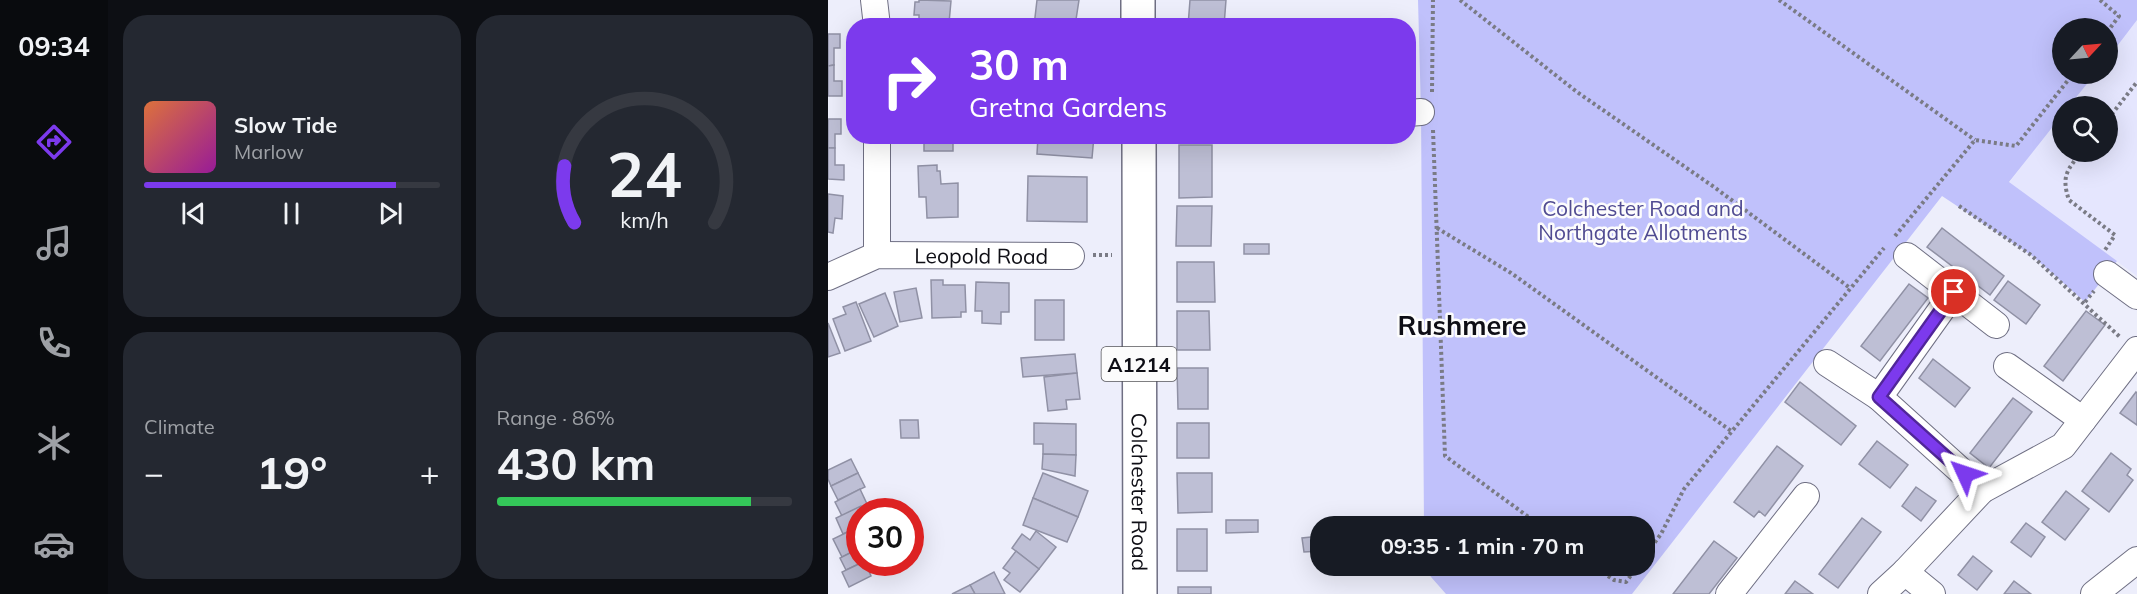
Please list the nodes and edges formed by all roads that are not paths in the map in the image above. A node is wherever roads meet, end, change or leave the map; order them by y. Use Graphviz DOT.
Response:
graph roads {
  1 [pos="874,0"];
  2 [pos="1138,0"];
  3 [pos="876,18"];
  4 [pos="1138,18"];
  5 [pos="877,144"];
  6 [pos="1139,144"];
  7 [pos="878,255"];
  8 [pos="1071,256"];
  9 [pos="1907,256"];
  10 [pos="2107,274"];
  11 [pos="828,277"];
  12 [pos="1954,292"];
  13 [pos="2137,296"];
  14 [pos="1996,325"];
  15 [pos="2136,351"];
  16 [pos="1827,363"];
  17 [pos="2007,366"];
  18 [pos="1879,397"];
  19 [pos="2083,420"];
  20 [pos="1982,490"];
  21 [pos="1806,496"];
  22 [pos="2137,560"];
  23 [pos="1905,572"];
  24 [pos="1140,594"];
  25 [pos="1729,594"];
  26 [pos="1881,594"];
  27 [pos="1932,594"];
  28 [pos="2094,594"];
  1 -- 3 [label="street"];
  2 -- 4 [label="main road"];
  5 -- 7 [label="street"];
  6 -- 24 [label="main road, Colchester Road / A1214"];
  7 -- 8 [label="street, Leopold Road"];
  7 -- 11 [label="street, Leopold Road"];
  9 -- 12 [label="street"];
  10 -- 13 [label="street"];
  12 -- 14 [label="street"];
  12 -- 18 [label="street"];
  15 -- 19 [label="street"];
  16 -- 18 [label="street"];
  17 -- 19 [label="street"];
  18 -- 20 [label="street"];
  19 -- 20 [label="street"];
  20 -- 23 [label="street"];
  21 -- 25 [label="street"];
  22 -- 28 [label="street"];
  23 -- 26 [label="street"];
  23 -- 27 [label="street"];
}
